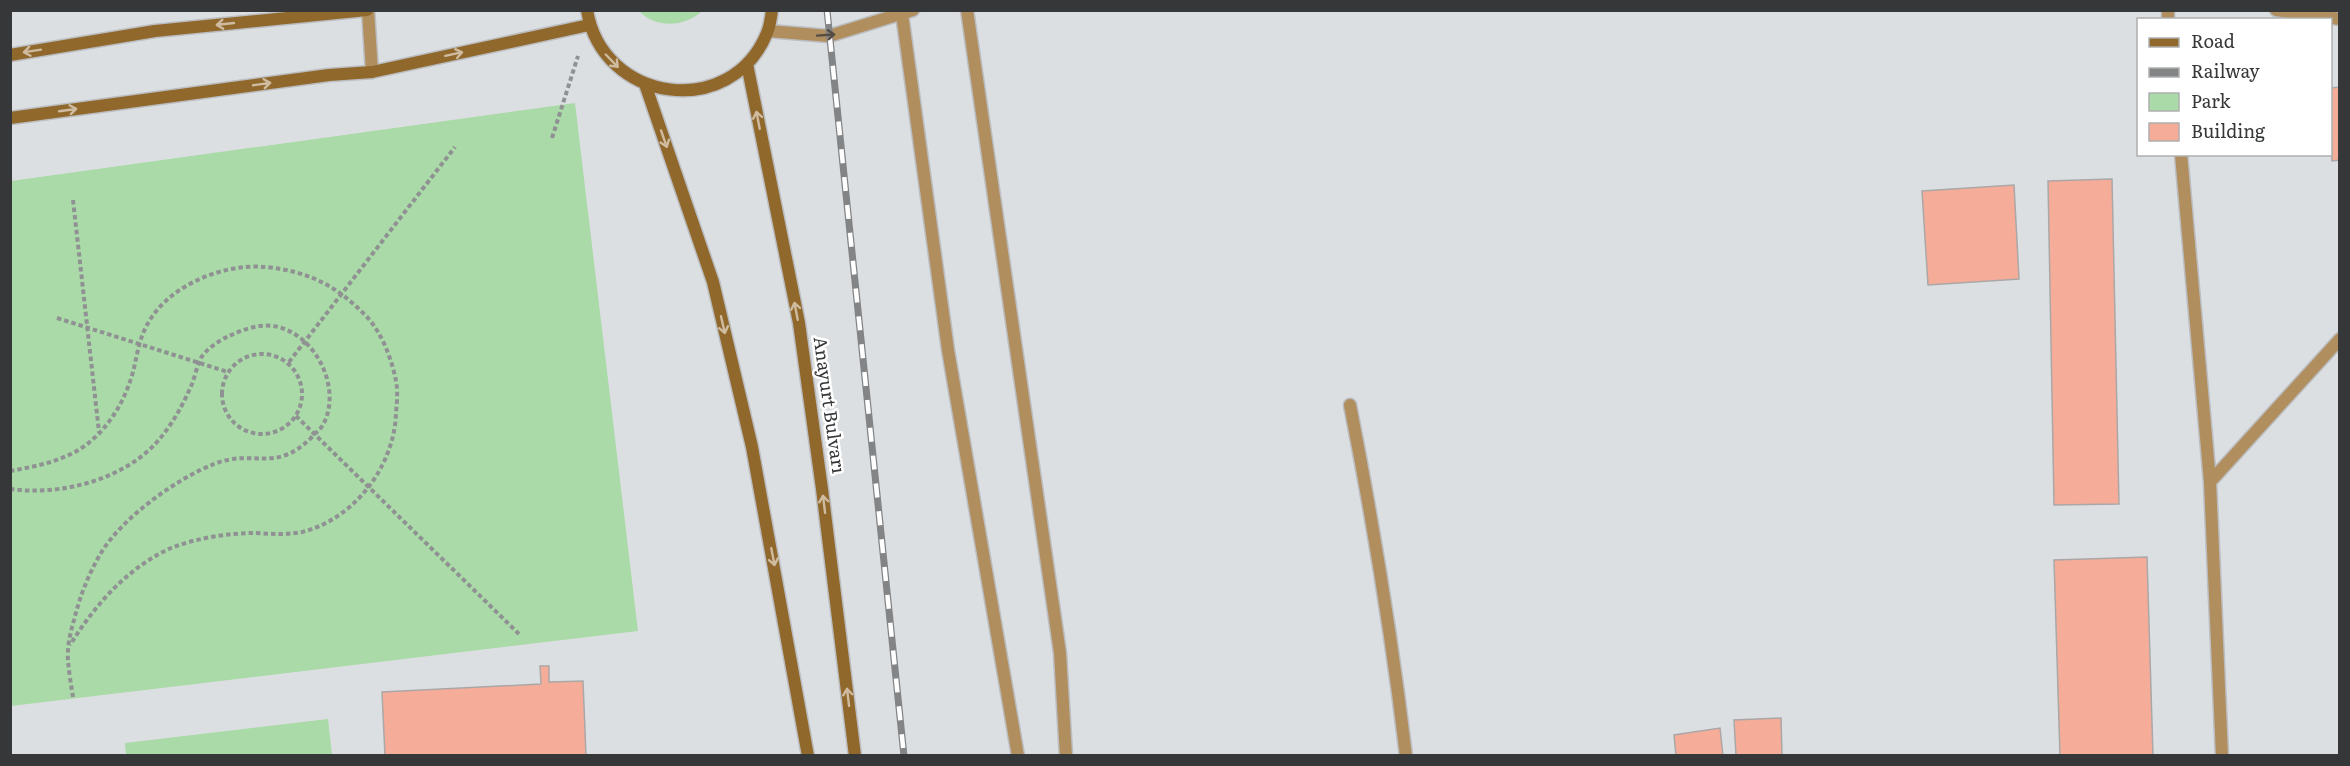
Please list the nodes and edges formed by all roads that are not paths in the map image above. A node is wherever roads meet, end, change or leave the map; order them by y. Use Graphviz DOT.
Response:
graph roads {
  1 [pos="368,10"];
  2 [pos="586,10"];
  3 [pos="772,10"];
  4 [pos="967,10"];
  5 [pos="2276,10"];
  6 [pos="908,12"];
  7 [pos="2340,19"];
  8 [pos="589,25"];
  9 [pos="768,31"];
  10 [pos="10,55"];
  11 [pos="747,63"];
  12 [pos="372,72"];
  13 [pos="645,84"];
  14 [pos="10,118"];
  15 [pos="2181,156"];
  16 [pos="2340,339"];
  17 [pos="1350,405"];
  18 [pos="2210,482"];
  19 [pos="808,756"];
  20 [pos="855,756"];
  21 [pos="1018,756"];
  22 [pos="1066,756"];
  23 [pos="1406,756"];
  24 [pos="2222,756"];
  1 -- 10 [label="main road, one-way"];
  1 -- 12 [label="street"];
  2 -- 8 [label="main road"];
  3 -- 9 [label="main road"];
  4 -- 22 [label="street"];
  5 -- 7 [label="street"];
  9 -- 6 [label="street, one-way"];
  6 -- 21 [label="street"];
  12 -- 8 [label="main road, one-way"];
  8 -- 13 [label="main road, one-way"];
  9 -- 11 [label="main road"];
  11 -- 13 [label="main road"];
  20 -- 11 [label="main road, Anayurt Bulvarı, one-way"];
  14 -- 12 [label="main road, one-way"];
  13 -- 19 [label="main road, one-way"];
  15 -- 18 [label="street"];
  16 -- 18 [label="street"];
  17 -- 23 [label="street"];
  18 -- 24 [label="street"];
}
